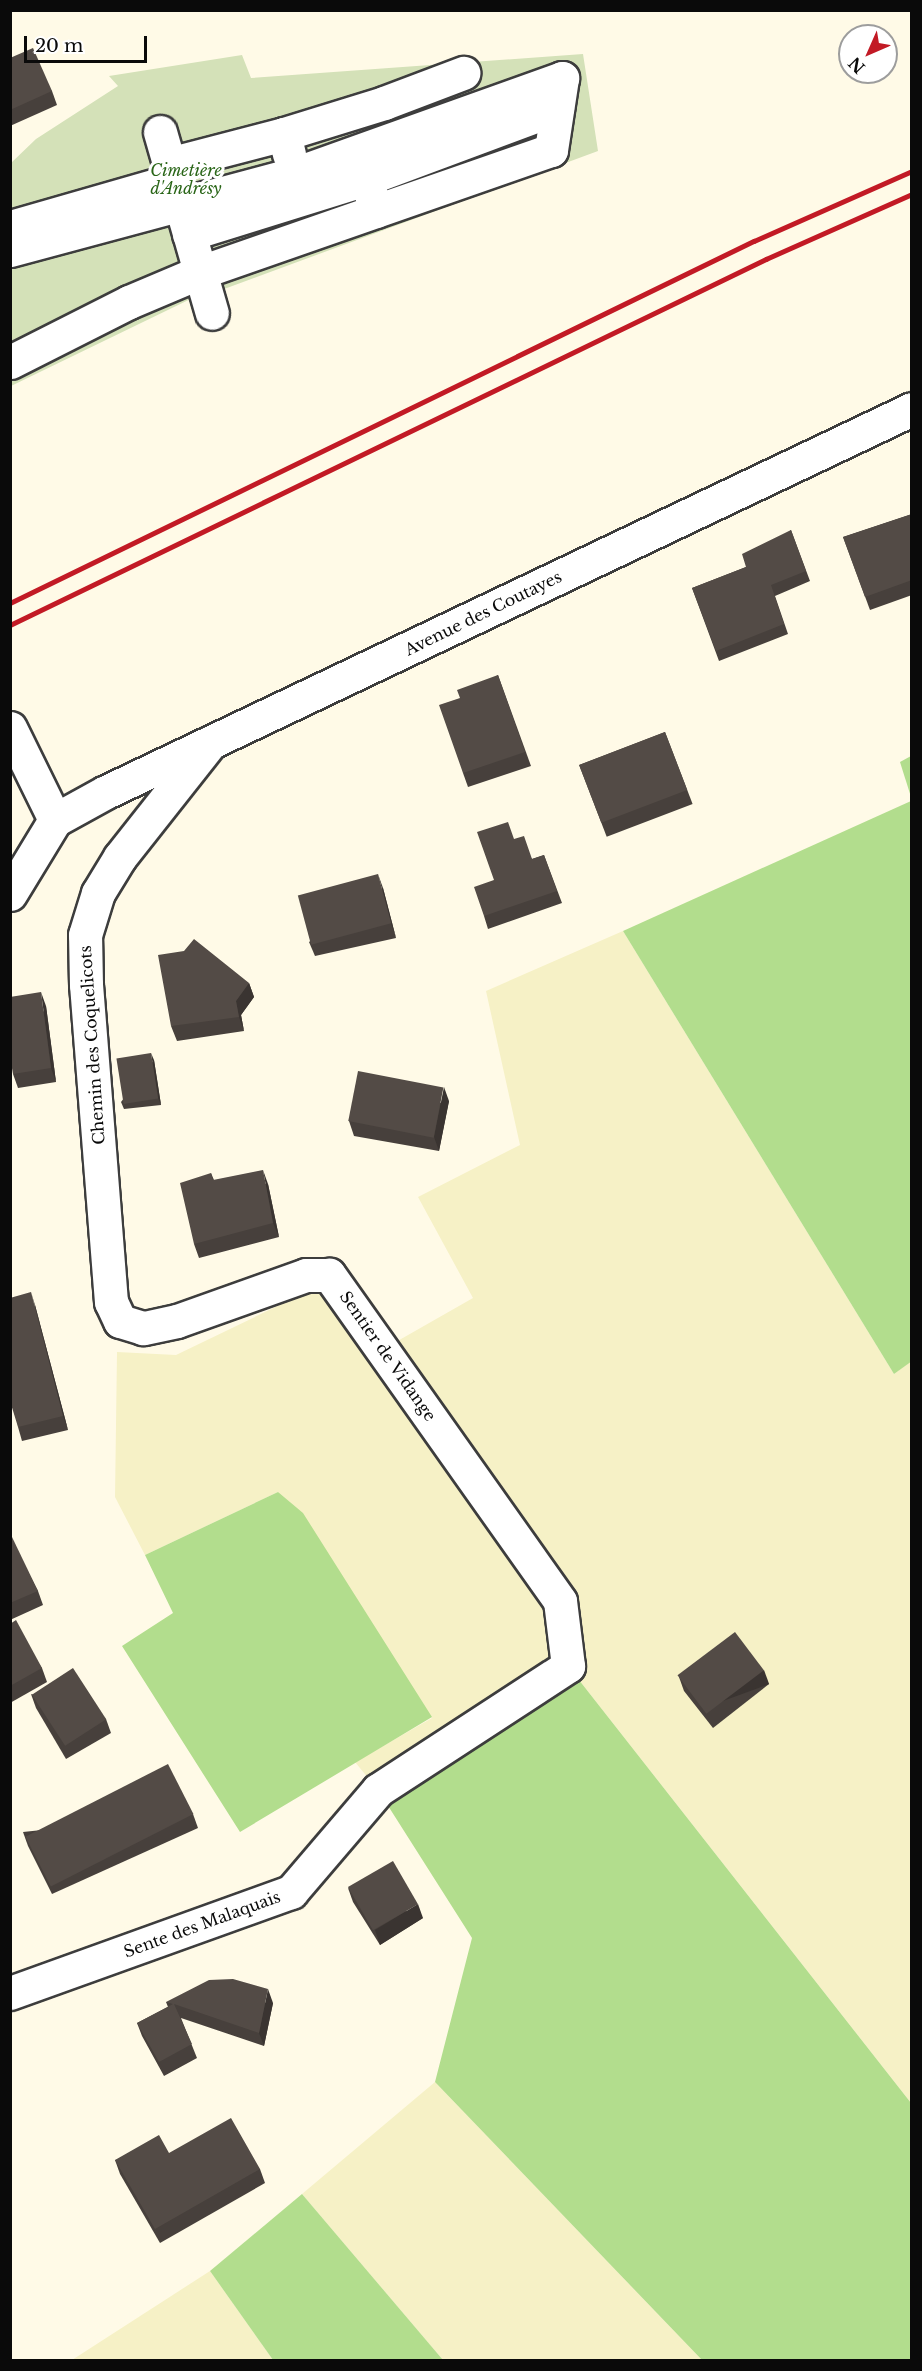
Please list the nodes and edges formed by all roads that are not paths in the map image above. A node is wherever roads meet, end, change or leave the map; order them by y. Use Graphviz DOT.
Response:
graph roads {
  1 [pos="463,73"];
  2 [pos="557,108"];
  3 [pos="160,132"];
  4 [pos="284,134"];
  5 [pos="294,174"];
  6 [pos="366,179"];
  7 [pos="178,196"];
  8 [pos="376,211"];
  9 [pos="10,227"];
  10 [pos="10,250"];
  11 [pos="200,272"];
  12 [pos="212,313"];
  13 [pos="10,362"];
  14 [pos="912,409"];
  15 [pos="10,728"];
  16 [pos="210,743"];
  17 [pos="55,820"];
  18 [pos="10,894"];
  19 [pos="108,1277"];
  20 [pos="568,1666"];
  21 [pos="10,1994"];
  1 -- 4 [label="street"];
  2 -- 5 [label="street"];
  2 -- 6 [label="street"];
  2 -- 8 [label="street"];
  3 -- 7 [label="street"];
  4 -- 5 [label="street"];
  4 -- 7 [label="street"];
  5 -- 7 [label="street"];
  6 -- 7 [label="street"];
  6 -- 8 [label="street"];
  7 -- 9 [label="street"];
  7 -- 10 [label="street"];
  7 -- 11 [label="street"];
  8 -- 11 [label="street"];
  11 -- 12 [label="street"];
  11 -- 13 [label="street"];
  14 -- 16 [label="street, Avenue des Coutayes"];
  15 -- 17 [label="street"];
  16 -- 17 [label="street, Avenue des Coutayes"];
  16 -- 19 [label="street, Chemin des Coquelicots"];
  17 -- 18 [label="street"];
  19 -- 20 [label="street, Sentier de Vidange"];
  20 -- 21 [label="street, Sente des Malaquais"];
}
